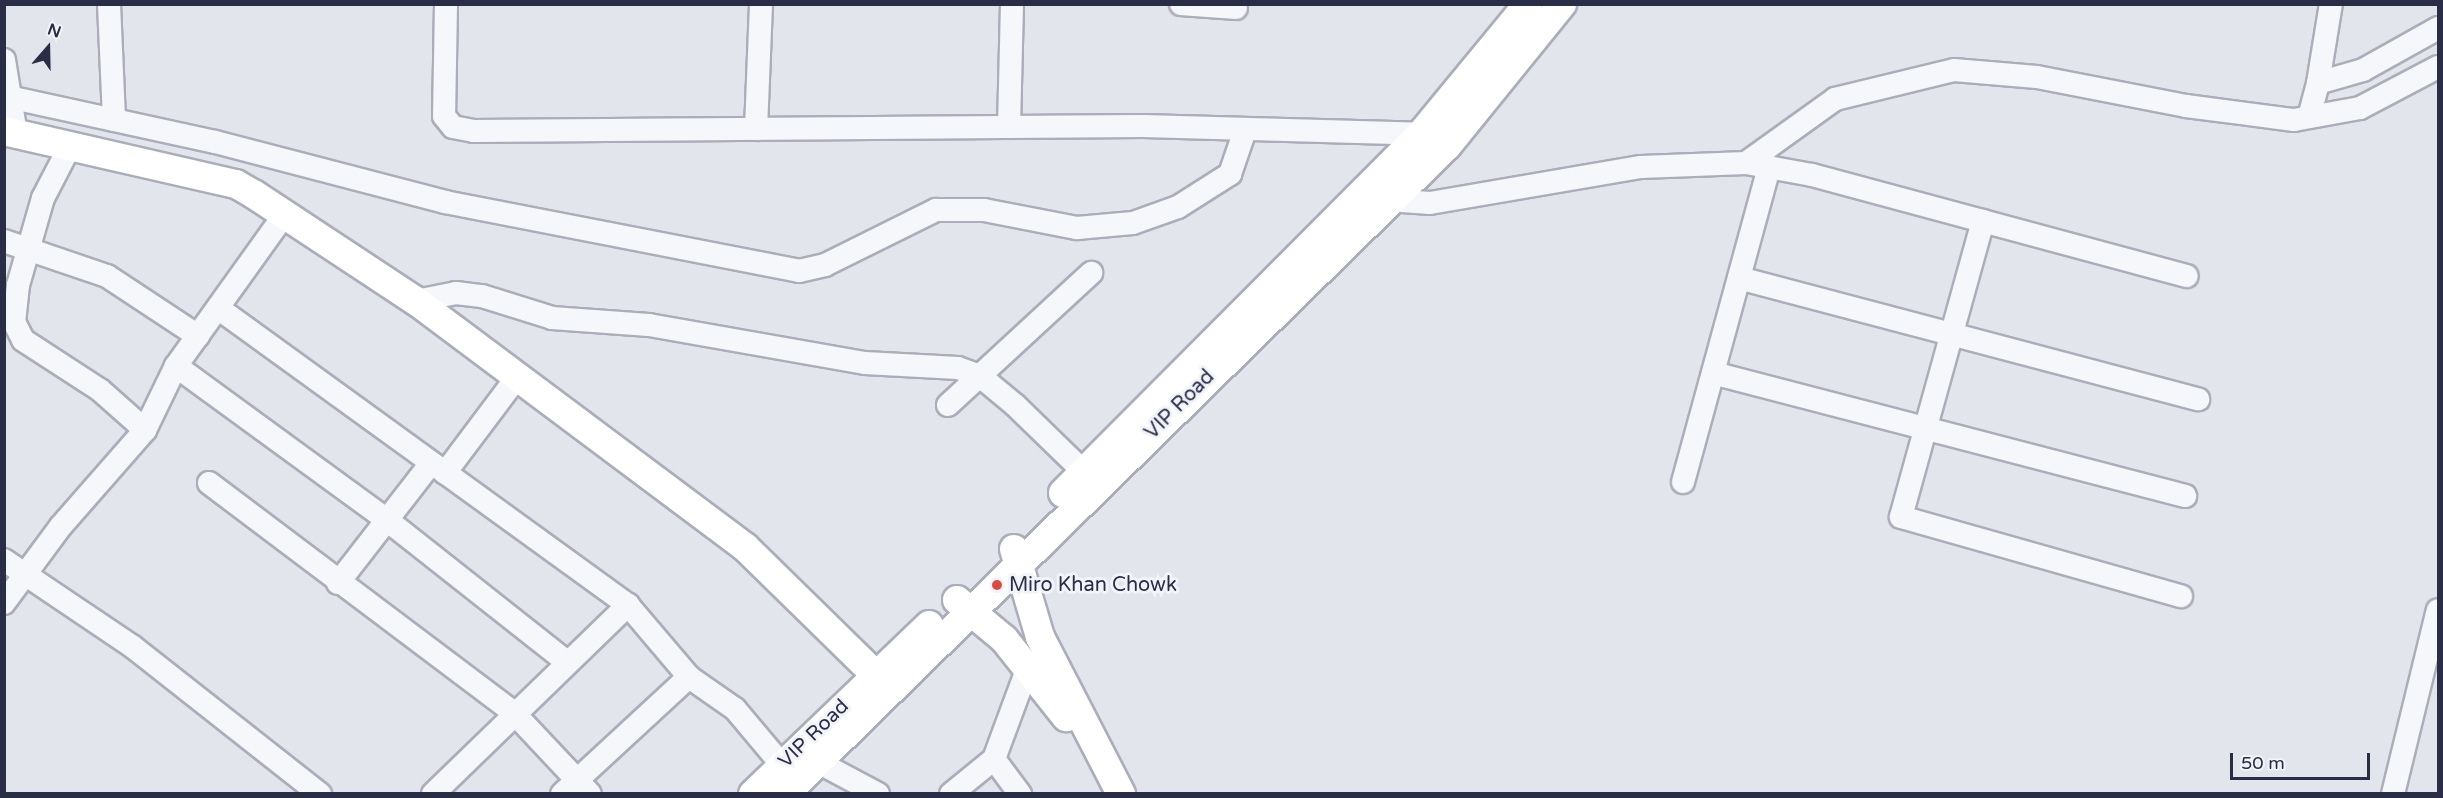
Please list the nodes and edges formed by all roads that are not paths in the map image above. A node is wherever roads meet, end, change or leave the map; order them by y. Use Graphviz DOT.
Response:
graph roads {
  1 [pos="109,4"];
  2 [pos="446,4"];
  3 [pos="761,4"];
  4 [pos="1012,4"];
  5 [pos="1180,4"];
  6 [pos="1528,4"];
  7 [pos="1562,4"];
  8 [pos="2331,4"];
  9 [pos="1236,8"];
  10 [pos="2439,28"];
  11 [pos="4,60"];
  12 [pos="2439,67"];
  13 [pos="2318,84"];
  14 [pos="8,97"];
  15 [pos="2309,117"];
  16 [pos="114,120"];
  17 [pos="1009,127"];
  18 [pos="756,129"];
  19 [pos="10,133"];
  20 [pos="1244,133"];
  21 [pos="1421,134"];
  22 [pos="224,145"];
  23 [pos="70,146"];
  24 [pos="1746,164"];
  25 [pos="1769,167"];
  26 [pos="216,180"];
  27 [pos="1378,193"];
  28 [pos="285,215"];
  29 [pos="1983,221"];
  30 [pos="4,241"];
  31 [pos="32,247"];
  32 [pos="1092,273"];
  33 [pos="2187,276"];
  34 [pos="1739,278"];
  35 [pos="416,301"];
  36 [pos="218,308"];
  37 [pos="1953,334"];
  38 [pos="198,336"];
  39 [pos="176,366"];
  40 [pos="1713,373"];
  41 [pos="517,376"];
  42 [pos="980,376"];
  43 [pos="2199,399"];
  44 [pos="948,405"];
  45 [pos="1926,428"];
  46 [pos="145,430"];
  47 [pos="438,468"];
  48 [pos="1084,472"];
  49 [pos="1683,482"];
  50 [pos="209,483"];
  51 [pos="2185,496"];
  52 [pos="387,520"];
  53 [pos="1015,555"];
  54 [pos="4,560"];
  55 [pos="25,575"];
  56 [pos="338,583"];
  57 [pos="2181,596"];
  58 [pos="4,603"];
  59 [pos="628,605"];
  60 [pos="963,605"];
  61 [pos="2439,610"];
  62 [pos="567,662"];
  63 [pos="1028,668"];
  64 [pos="689,677"];
  65 [pos="883,682"];
  66 [pos="513,712"];
  67 [pos="994,759"];
  68 [pos="818,762"];
  69 [pos="782,765"];
  70 [pos="1117,786"];
  71 [pos="576,789"];
  72 [pos="320,794"];
  73 [pos="433,794"];
  74 [pos="753,794"];
  75 [pos="785,794"];
  76 [pos="878,794"];
  77 [pos="951,794"];
  78 [pos="1020,794"];
  79 [pos="2393,794"];
  1 -- 16 [label="street"];
  2 -- 18 [label="street"];
  3 -- 18 [label="street"];
  4 -- 17 [label="street"];
  5 -- 9 [label="street"];
  6 -- 21 [label="main road, VIP Road"];
  7 -- 27 [label="main road, VIP Road"];
  8 -- 13 [label="street"];
  10 -- 13 [label="street"];
  11 -- 14 [label="street"];
  12 -- 15 [label="street"];
  13 -- 15 [label="street"];
  14 -- 16 [label="street"];
  14 -- 19 [label="street"];
  15 -- 24 [label="street"];
  16 -- 22 [label="street"];
  17 -- 18 [label="street"];
  17 -- 20 [label="street"];
  19 -- 23 [label="main road"];
  20 -- 21 [label="street"];
  20 -- 22 [label="street"];
  21 -- 27 [label="main road, VIP Road"];
  22 -- 26 [label="street"];
  23 -- 26 [label="main road"];
  23 -- 31 [label="street"];
  24 -- 25 [label="street"];
  24 -- 27 [label="street"];
  25 -- 29 [label="street"];
  25 -- 34 [label="street"];
  26 -- 28 [label="main road"];
  27 -- 48 [label="main road, VIP Road"];
  27 -- 53 [label="main road, VIP Road"];
  28 -- 35 [label="main road"];
  28 -- 36 [label="street"];
  29 -- 33 [label="street"];
  29 -- 37 [label="street"];
  30 -- 31 [label="street"];
  31 -- 38 [label="street"];
  31 -- 46 [label="street"];
  32 -- 42 [label="street"];
  34 -- 37 [label="street"];
  34 -- 40 [label="street"];
  35 -- 41 [label="main road"];
  35 -- 42 [label="street"];
  36 -- 38 [label="street"];
  36 -- 47 [label="street"];
  37 -- 43 [label="street"];
  37 -- 45 [label="street"];
  38 -- 39 [label="street"];
  39 -- 46 [label="street"];
  39 -- 52 [label="street"];
  40 -- 45 [label="street"];
  40 -- 49 [label="street"];
  41 -- 47 [label="street"];
  41 -- 65 [label="main road"];
  42 -- 44 [label="street"];
  42 -- 48 [label="street"];
  45 -- 51 [label="street"];
  45 -- 57 [label="street"];
  46 -- 55 [label="street"];
  47 -- 52 [label="street"];
  47 -- 59 [label="street"];
  48 -- 53 [label="main road, VIP Road"];
  50 -- 56 [label="street"];
  52 -- 56 [label="street"];
  52 -- 62 [label="street"];
  53 -- 60 [label="main road, VIP Road"];
  53 -- 70 [label="main road"];
  54 -- 55 [label="street"];
  55 -- 58 [label="street"];
  55 -- 72 [label="street"];
  56 -- 66 [label="street"];
  59 -- 62 [label="street"];
  59 -- 64 [label="street"];
  60 -- 63 [label="main road"];
  60 -- 65 [label="main road, VIP Road"];
  61 -- 79 [label="street"];
  62 -- 66 [label="street"];
  63 -- 67 [label="street"];
  63 -- 70 [label="main road"];
  64 -- 69 [label="street"];
  64 -- 71 [label="street"];
  65 -- 68 [label="main road, VIP Road"];
  65 -- 69 [label="main road, VIP Road"];
  66 -- 71 [label="street"];
  66 -- 73 [label="street"];
  67 -- 77 [label="street"];
  67 -- 78 [label="street"];
  68 -- 75 [label="main road, VIP Road"];
  68 -- 76 [label="street"];
  69 -- 74 [label="main road, VIP Road"];
}
